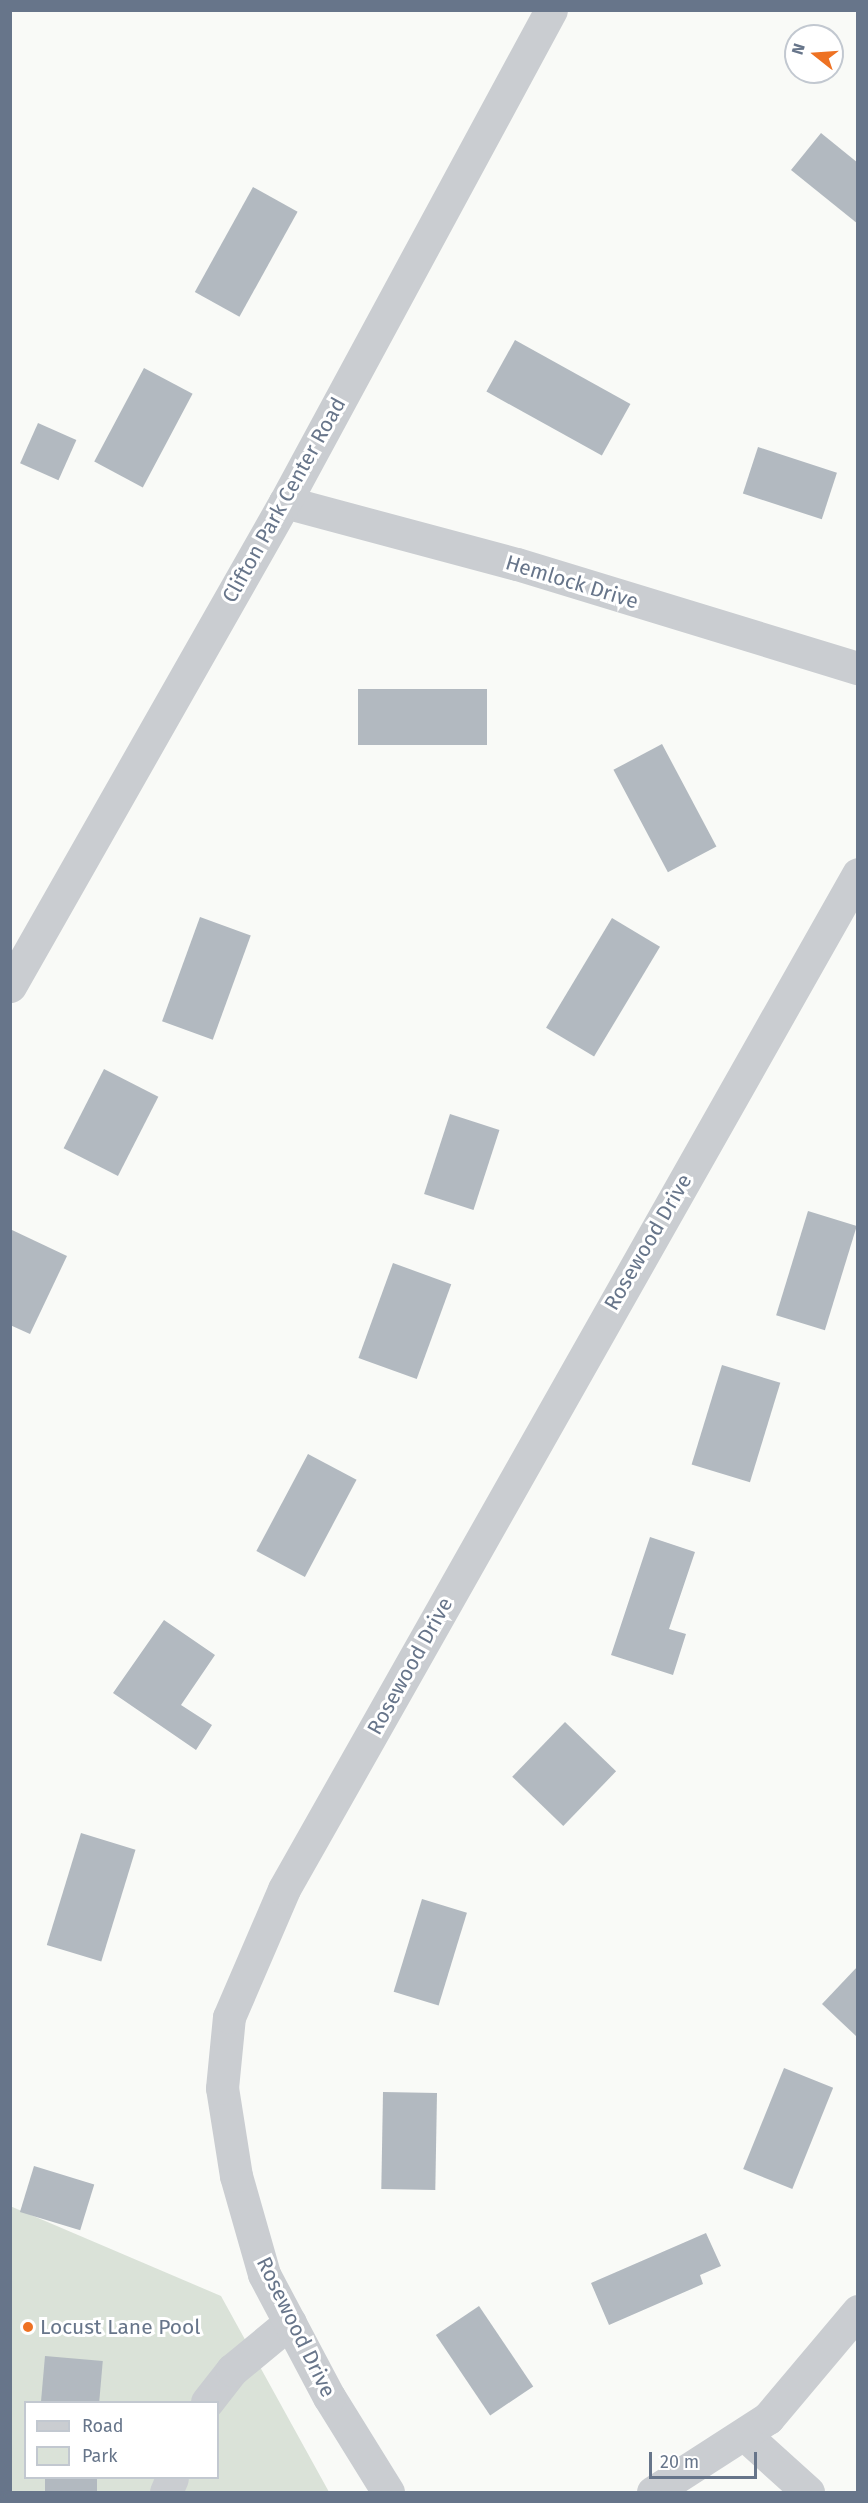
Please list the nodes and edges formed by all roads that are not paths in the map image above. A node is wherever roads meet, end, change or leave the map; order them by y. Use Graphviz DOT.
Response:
graph roads {
  1 [pos="550,10"];
  2 [pos="285,502"];
  3 [pos="858,668"];
  4 [pos="858,874"];
  5 [pos="10,986"];
  6 [pos="858,2311"];
  7 [pos="290,2322"];
  8 [pos="209,2401"];
  9 [pos="745,2435"];
  10 [pos="172,2479"];
  11 [pos="166,2493"];
  12 [pos="388,2493"];
  13 [pos="653,2493"];
  14 [pos="808,2493"];
  1 -- 2 [label="street, Clifton Park Center Road"];
  2 -- 3 [label="street, Hemlock Drive"];
  2 -- 5 [label="street, Clifton Park Center Road"];
  4 -- 7 [label="street, Rosewood Drive"];
  6 -- 9 [label="street"];
  7 -- 8 [label="street"];
  7 -- 12 [label="street, Rosewood Drive"];
  9 -- 13 [label="street"];
  9 -- 14 [label="street"];
  10 -- 11 [label="street"];
}
